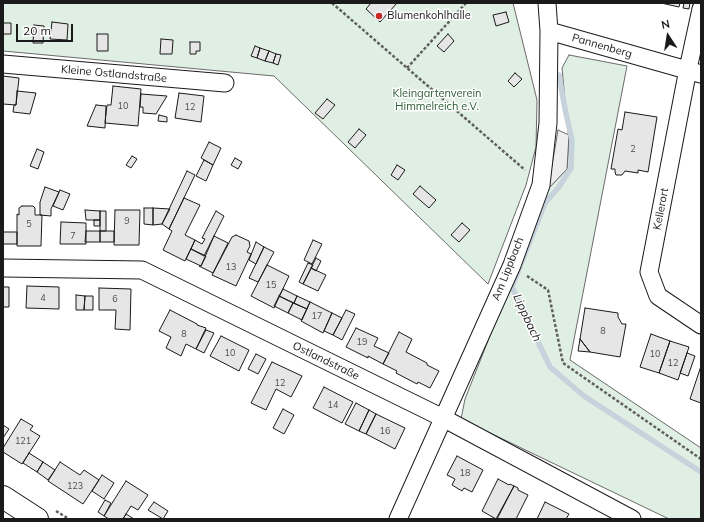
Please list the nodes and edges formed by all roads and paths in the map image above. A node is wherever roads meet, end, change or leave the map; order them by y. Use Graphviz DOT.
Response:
graph roads {
  1 [pos="332,3"];
  2 [pos="466,3"];
  3 [pos="547,3"];
  4 [pos="701,9"];
  5 [pos="549,31"];
  6 [pos="3,64"];
  7 [pos="407,68"];
  8 [pos="694,72"];
  9 [pos="225,84"];
  10 [pos="541,185"];
  11 [pos="3,268"];
  12 [pos="523,273"];
  13 [pos="701,326"];
  14 [pos="443,418"];
  15 [pos="701,459"];
  16 [pos="3,497"];
  17 [pos="37,519"];
  18 [pos="398,519"];
  19 [pos="632,519"];
  1 -- 7 [label="path"];
  2 -- 7 [label="path"];
  3 -- 5 [label="street, Am Lippbach"];
  4 -- 8 [label="street, Kellerort"];
  5 -- 8 [label="street, Pannenberg"];
  5 -- 10 [label="street, Am Lippbach"];
  6 -- 9 [label="street, Kleine Ostlandstraße"];
  7 -- 10 [label="path"];
  8 -- 13 [label="street, Kellerort"];
  10 -- 14 [label="street, Am Lippbach"];
  11 -- 14 [label="street, Ostlandstraße"];
  12 -- 15 [label="path"];
  14 -- 18 [label="street, Am Lippbach"];
  14 -- 19 [label="street, Ostlandstraße"];
  16 -- 17 [label="main road"];
}
